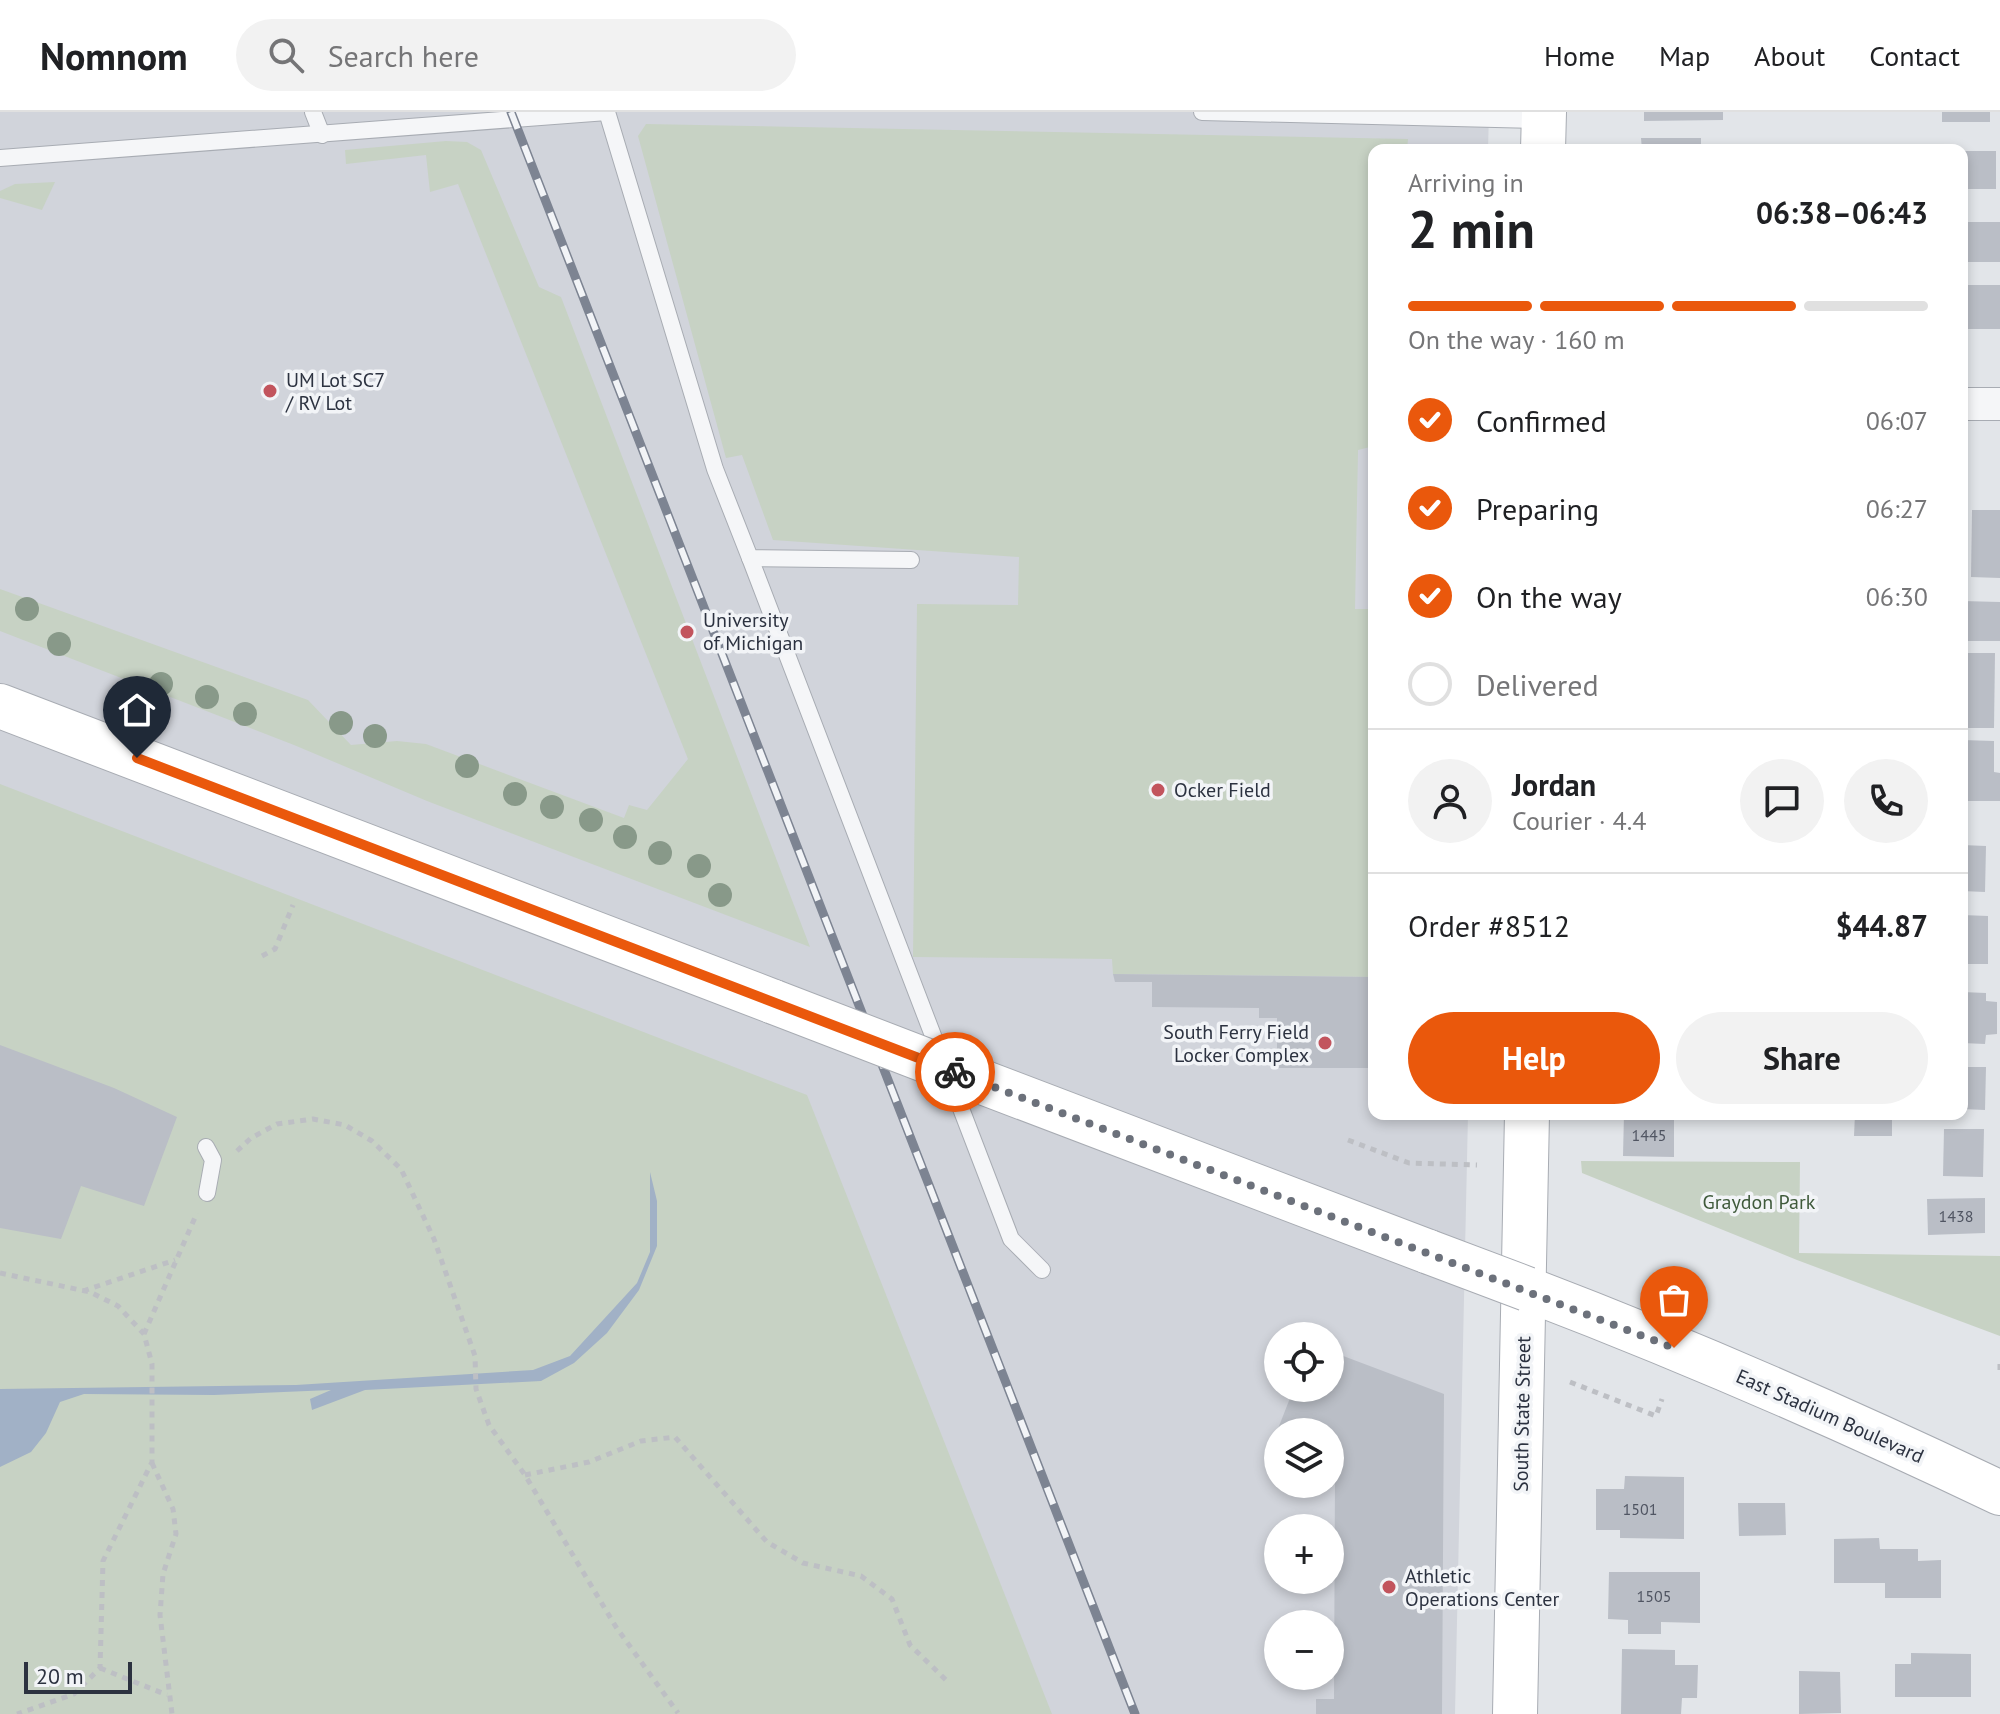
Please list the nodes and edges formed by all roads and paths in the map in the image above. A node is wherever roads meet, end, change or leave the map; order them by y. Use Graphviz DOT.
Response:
graph roads {
  1 [pos="313,112"];
  2 [pos="1202,112"];
  3 [pos="1543,127"];
  4 [pos="322,135"];
  5 [pos="0,158"];
  6 [pos="1968,404"];
  7 [pos="2000,404"];
  8 [pos="750,558"];
  9 [pos="911,560"];
  10 [pos="0,706"];
  11 [pos="293,905"];
  12 [pos="262,956"];
  13 [pos="1527,1120"];
  14 [pos="1348,1140"];
  15 [pos="206,1147"];
  16 [pos="1477,1165"];
  17 [pos="207,1193"];
  18 [pos="175,1260"];
  19 [pos="1042,1270"];
  20 [pos="0,1273"];
  21 [pos="82,1291"];
  22 [pos="144,1334"];
  23 [pos="2000,1364"];
  24 [pos="2000,1374"];
  25 [pos="1570,1382"];
  26 [pos="1662,1399"];
  27 [pos="152,1462"];
  28 [pos="525,1475"];
  29 [pos="2000,1493"];
  30 [pos="100,1668"];
  31 [pos="946,1680"];
  32 [pos="167,1695"];
  33 [pos="678,1713"];
  34 [pos="17,1714"];
  35 [pos="172,1714"];
  36 [pos="1515,1714"];
  1 -- 4 [label="lane"];
  2 -- 3 [label="lane"];
  4 -- 5 [label="lane"];
  4 -- 8 [label="lane"];
  6 -- 7 [label="street"];
  8 -- 9 [label="lane"];
  8 -- 19 [label="lane"];
  10 -- 29 [label="main road, East Stadium Boulevard, bridge"];
  11 -- 12 [label="path"];
  13 -- 36 [label="main road, South State Street"];
  14 -- 16 [label="path"];
  15 -- 17 [label="lane"];
  17 -- 18 [label="path"];
  17 -- 28 [label="path"];
  18 -- 21 [label="path"];
  18 -- 22 [label="path"];
  20 -- 21 [label="path"];
  21 -- 22 [label="path"];
  22 -- 27 [label="path"];
  23 -- 24 [label="path"];
  25 -- 26 [label="path"];
  27 -- 30 [label="path"];
  27 -- 32 [label="path"];
  28 -- 31 [label="path"];
  28 -- 33 [label="path"];
  30 -- 32 [label="path"];
  30 -- 34 [label="path"];
  32 -- 35 [label="path"];
}
